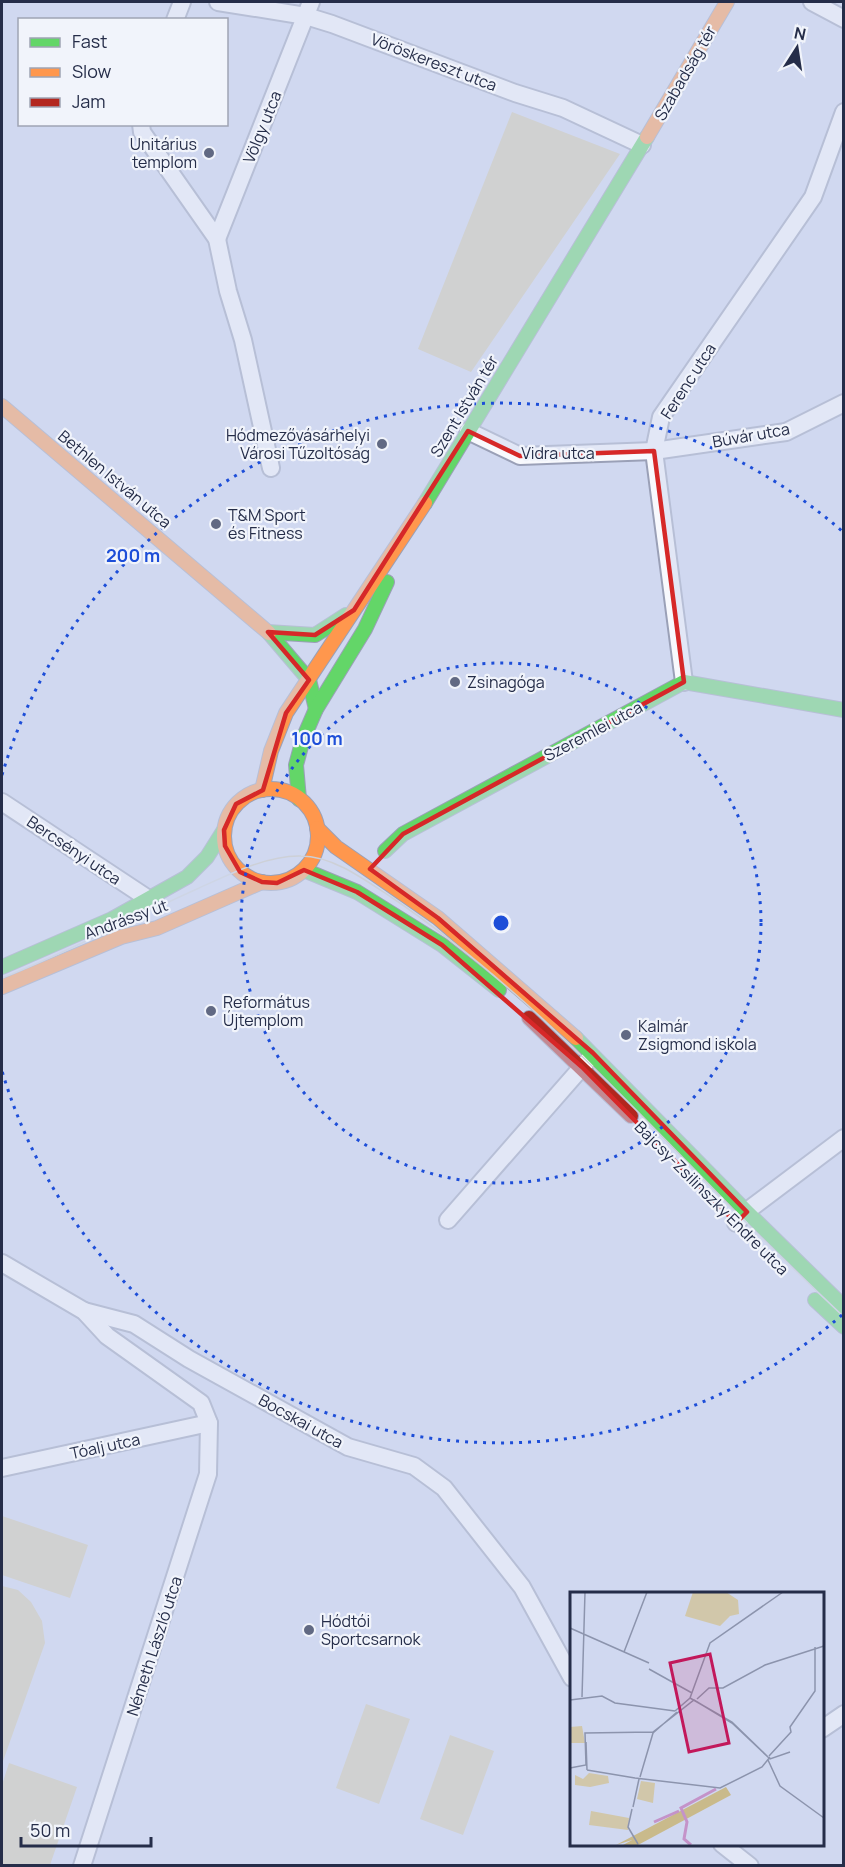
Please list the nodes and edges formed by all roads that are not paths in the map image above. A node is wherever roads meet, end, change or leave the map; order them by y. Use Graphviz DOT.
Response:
graph roads {
  1 [pos="182,2"];
  2 [pos="218,2"];
  3 [pos="727,2"];
  4 [pos="812,2"];
  5 [pos="308,9"];
  6 [pos="176,18"];
  7 [pos="843,19"];
  8 [pos="843,112"];
  9 [pos="141,126"];
  10 [pos="642,145"];
  11 [pos="217,239"];
  12 [pos="843,403"];
  13 [pos="2,406"];
  14 [pos="468,431"];
  15 [pos="654,451"];
  16 [pos="271,468"];
  17 [pos="417,517"];
  18 [pos="354,610"];
  19 [pos="268,632"];
  20 [pos="309,680"];
  21 [pos="684,682"];
  22 [pos="316,709"];
  23 [pos="843,710"];
  24 [pos="262,790"];
  25 [pos="299,799"];
  26 [pos="2,802"];
  27 [pos="317,828"];
  28 [pos="224,830"];
  29 [pos="385,851"];
  30 [pos="370,869"];
  31 [pos="304,870"];
  32 [pos="262,882"];
  33 [pos="147,898"];
  34 [pos="2,967"];
  35 [pos="2,987"];
  36 [pos="593,1053"];
  37 [pos="582,1067"];
  38 [pos="639,1124"];
  39 [pos="843,1138"];
  40 [pos="448,1220"];
  41 [pos="739,1220"];
  42 [pos="2,1263"];
  43 [pos="802,1287"];
  44 [pos="843,1307"];
  45 [pos="84,1311"];
  46 [pos="843,1327"];
  47 [pos="209,1423"];
  48 [pos="2,1468"];
  49 [pos="570,1674"];
  50 [pos="843,1714"];
  51 [pos="824,1728"];
  52 [pos="723,1846"];
  53 [pos="82,1866"];
  54 [pos="750,1866"];
  1 -- 6 [label="street"];
  2 -- 5 [label="street, Vöröskereszt utca"];
  3 -- 10 [label="street, Szabadság tér"];
  4 -- 7 [label="street"];
  5 -- 10 [label="street, Vöröskereszt utca"];
  5 -- 11 [label="street, Völgy utca"];
  8 -- 15 [label="street, Ferenc utca"];
  9 -- 11 [label="street"];
  10 -- 14 [label="street, Szent István tér"];
  11 -- 16 [label="street"];
  12 -- 15 [label="street, Búvár utca"];
  13 -- 19 [label="street, Bethlen István utca"];
  14 -- 15 [label="street, Vidra utca"];
  14 -- 17 [label="street, Szent István tér"];
  15 -- 21 [label="street, Ferenc utca"];
  17 -- 18 [label="street, Szent István tér"];
  17 -- 22 [label="street"];
  18 -- 19 [label="street"];
  18 -- 20 [label="street, Szent István tér"];
  19 -- 20 [label="street, Bethlen István utca"];
  20 -- 22 [label="street"];
  20 -- 24 [label="street, Szent István tér"];
  21 -- 23 [label="street"];
  21 -- 29 [label="street, Szeremlei utca"];
  22 -- 25 [label="street"];
  24 -- 25 [label="street"];
  24 -- 28 [label="street"];
  25 -- 27 [label="street"];
  26 -- 33 [label="street, Bercsényi utca"];
  27 -- 30 [label="street, Bajcsy-Zsilinszky Endre utca"];
  27 -- 31 [label="street"];
  28 -- 32 [label="street"];
  28 -- 33 [label="street, Andrássy út"];
  29 -- 30 [label="street, Szeremlei utca"];
  30 -- 36 [label="street, Bajcsy-Zsilinszky Endre utca"];
  31 -- 32 [label="street"];
  31 -- 37 [label="street, Bajcsy-Zsilinszky Endre utca"];
  32 -- 35 [label="street, Andrássy út"];
  33 -- 34 [label="street, Andrássy út"];
  36 -- 37 [label="street"];
  36 -- 41 [label="street, Bajcsy-Zsilinszky Endre utca"];
  37 -- 38 [label="street, Bajcsy-Zsilinszky Endre utca"];
  37 -- 40 [label="street"];
  39 -- 41 [label="street"];
  41 -- 44 [label="street, Bajcsy-Zsilinszky Endre utca"];
  42 -- 45 [label="street, Bocskai utca"];
  43 -- 46 [label="street, Bajcsy-Zsilinszky Endre utca"];
  45 -- 47 [label="street, Bocskai utca"];
  45 -- 49 [label="street, Bocskai utca"];
  47 -- 48 [label="street, Tóalj utca"];
  47 -- 53 [label="street, Németh László utca"];
  50 -- 51 [label="street"];
  52 -- 54 [label="street"];
}
